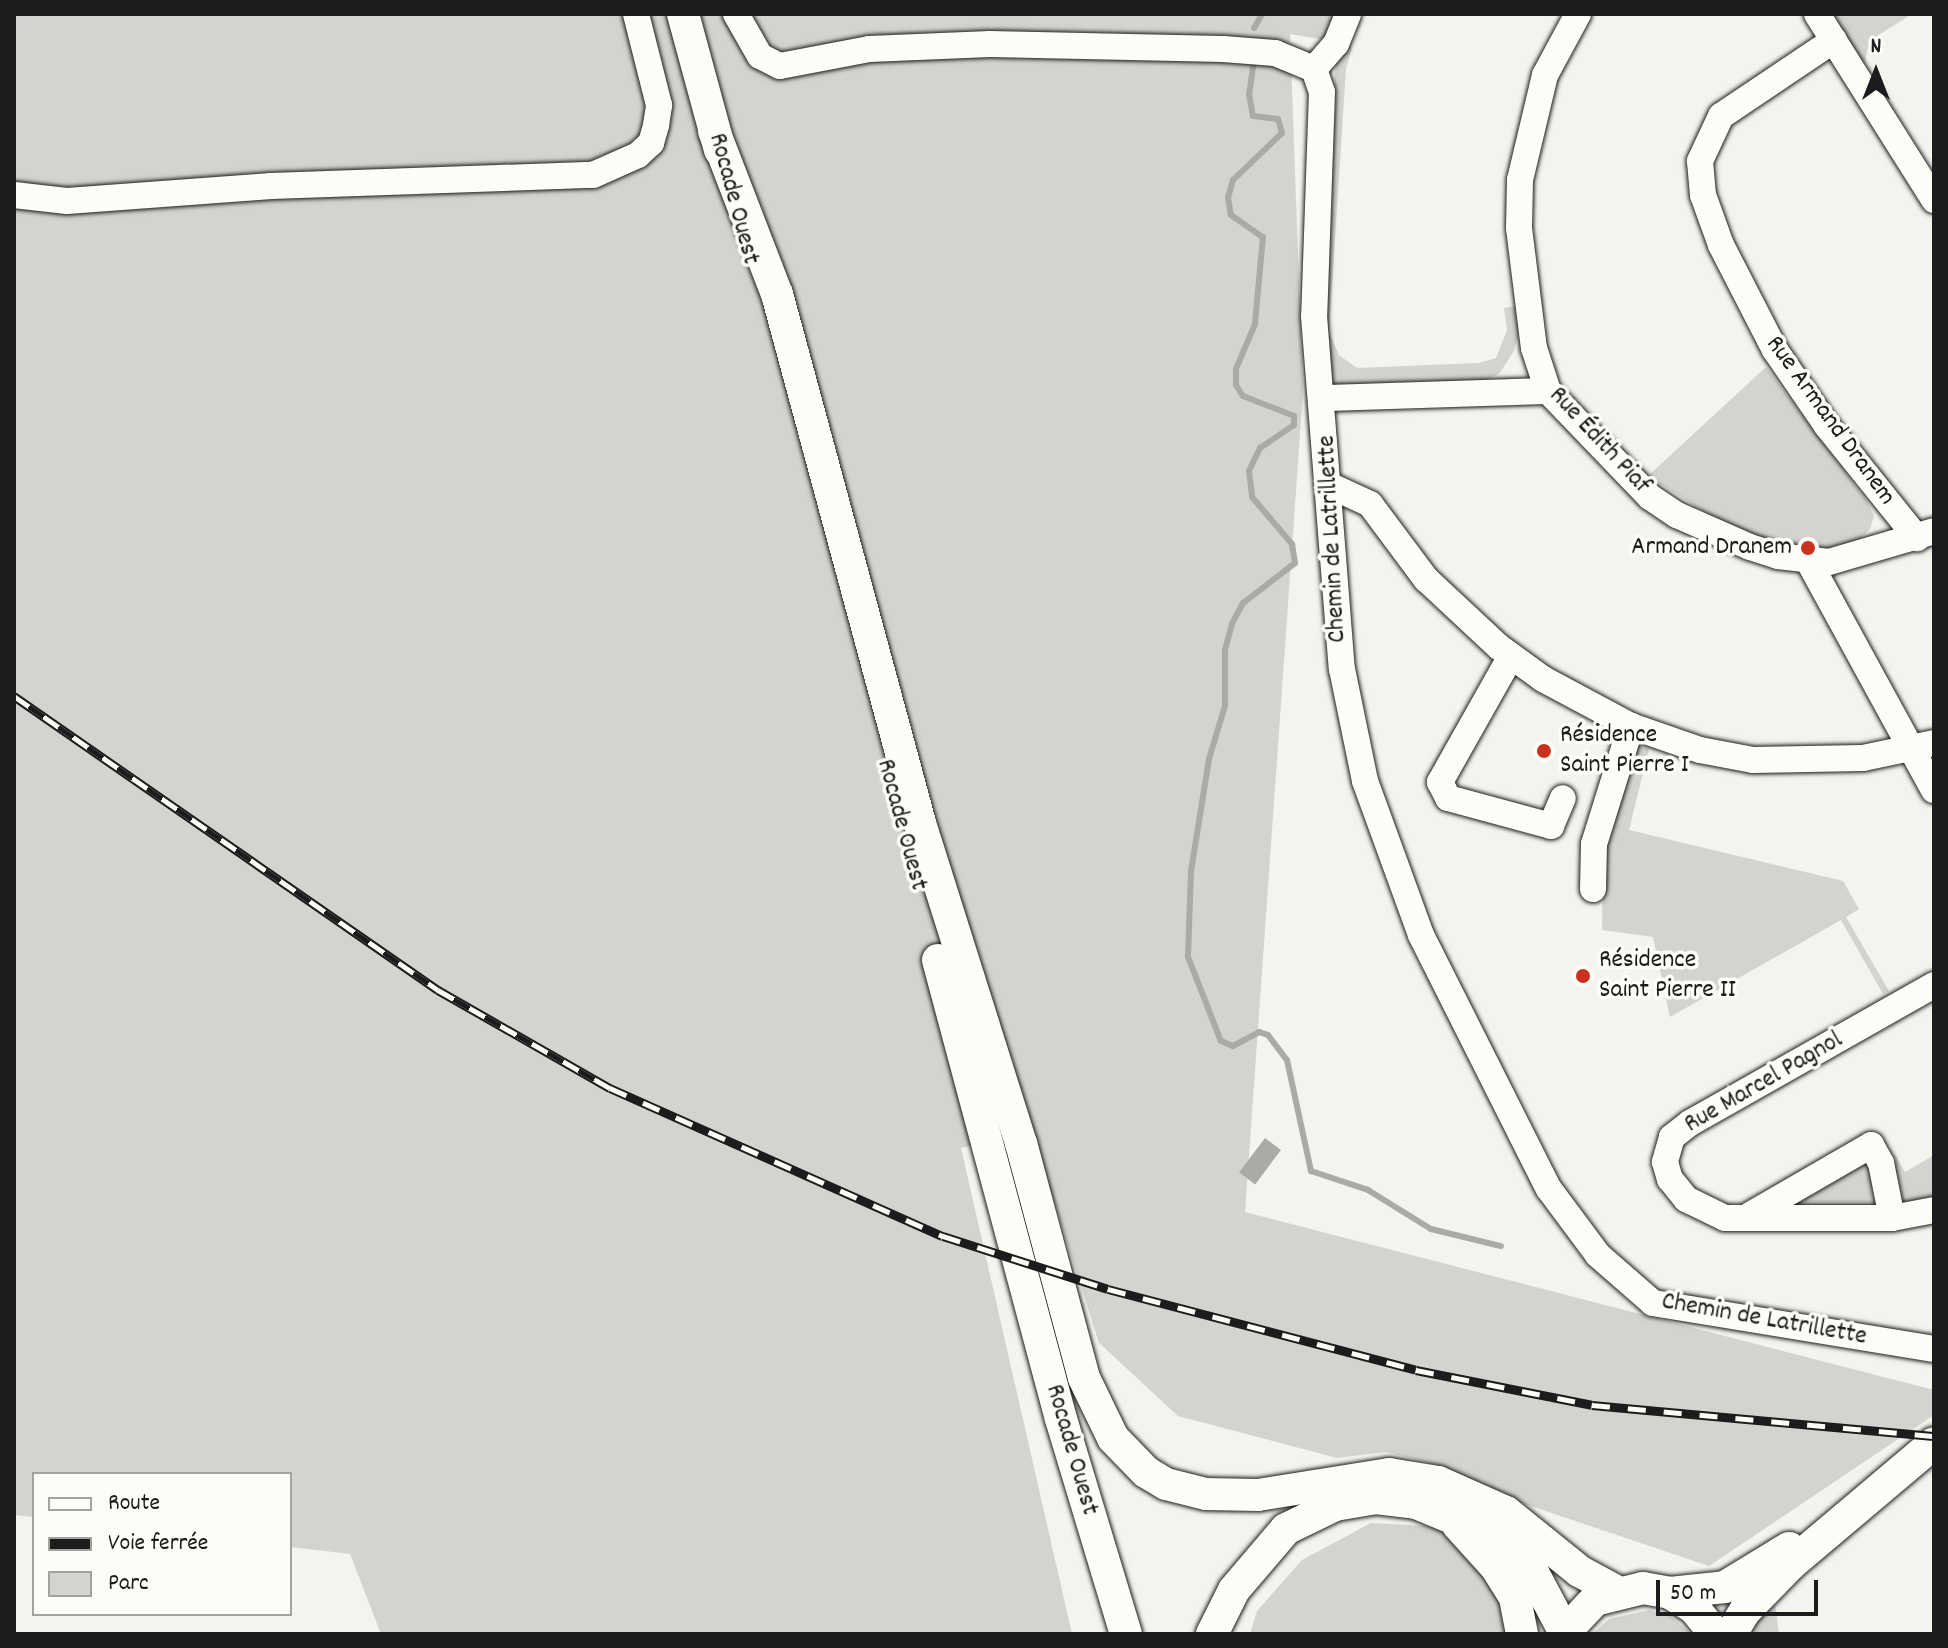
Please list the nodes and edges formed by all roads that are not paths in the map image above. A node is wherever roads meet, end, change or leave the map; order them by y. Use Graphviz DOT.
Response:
graph roads {
  1 [pos="636,14"];
  2 [pos="683,14"];
  3 [pos="736,14"];
  4 [pos="1348,14"];
  5 [pos="1578,14"];
  6 [pos="1817,14"];
  7 [pos="1834,40"];
  8 [pos="1314,69"];
  9 [pos="714,131"];
  10 [pos="14,195"];
  11 [pos="1934,200"];
  12 [pos="1548,391"];
  13 [pos="1325,398"];
  14 [pos="1331,486"];
  15 [pos="1925,534"];
  16 [pos="1809,562"];
  17 [pos="1511,656"];
  18 [pos="1631,726"];
  19 [pos="1922,747"];
  20 [pos="1934,790"];
  21 [pos="1563,798"];
  22 [pos="1593,889"];
  23 [pos="1934,985"];
  24 [pos="1934,1210"];
  25 [pos="1750,1215"];
  26 [pos="1892,1218"];
  27 [pos="1934,1349"];
  28 [pos="1934,1443"];
  29 [pos="1862,1501"];
  30 [pos="1447,1514"];
  31 [pos="1616,1591"];
  32 [pos="1670,1593"];
  33 [pos="1564,1632"];
  34 [pos="1126,1634"];
  35 [pos="1212,1634"];
  36 [pos="1522,1634"];
  37 [pos="1715,1634"];
  38 [pos="1731,1634"];
  1 -- 10 [label="street"];
  2 -- 9 [label="main road, Rocade Ouest"];
  3 -- 8 [label="street"];
  4 -- 8 [label="street"];
  5 -- 12 [label="street, Rue Édith Piaf"];
  6 -- 7 [label="street"];
  7 -- 11 [label="street"];
  7 -- 15 [label="street, Rue Armand Dranem"];
  8 -- 13 [label="street, Chemin de Latrillette"];
  9 -- 31 [label="main road"];
  9 -- 34 [label="main road, Rocade Ouest"];
  12 -- 13 [label="street"];
  12 -- 16 [label="street, Rue Édith Piaf"];
  13 -- 14 [label="street, Chemin de Latrillette"];
  14 -- 17 [label="street"];
  14 -- 27 [label="street, Chemin de Latrillette"];
  15 -- 16 [label="street, Rue Édith Piaf"];
  16 -- 19 [label="street"];
  17 -- 18 [label="street"];
  17 -- 21 [label="street"];
  18 -- 19 [label="street"];
  18 -- 22 [label="street"];
  19 -- 20 [label="street"];
  23 -- 25 [label="street, Rue Marcel Pagnol"];
  24 -- 26 [label="street, Rue Marcel Pagnol"];
  25 -- 26 [label="street, Rue Marcel Pagnol"];
  25 -- 26 [label="street"];
  28 -- 29 [label="main road"];
  29 -- 32 [label="main road"];
  29 -- 38 [label="main road"];
  30 -- 33 [label="main road"];
  30 -- 35 [label="main road"];
  30 -- 36 [label="main road"];
  31 -- 32 [label="main road"];
  31 -- 33 [label="main road"];
  32 -- 37 [label="main road"];
}
